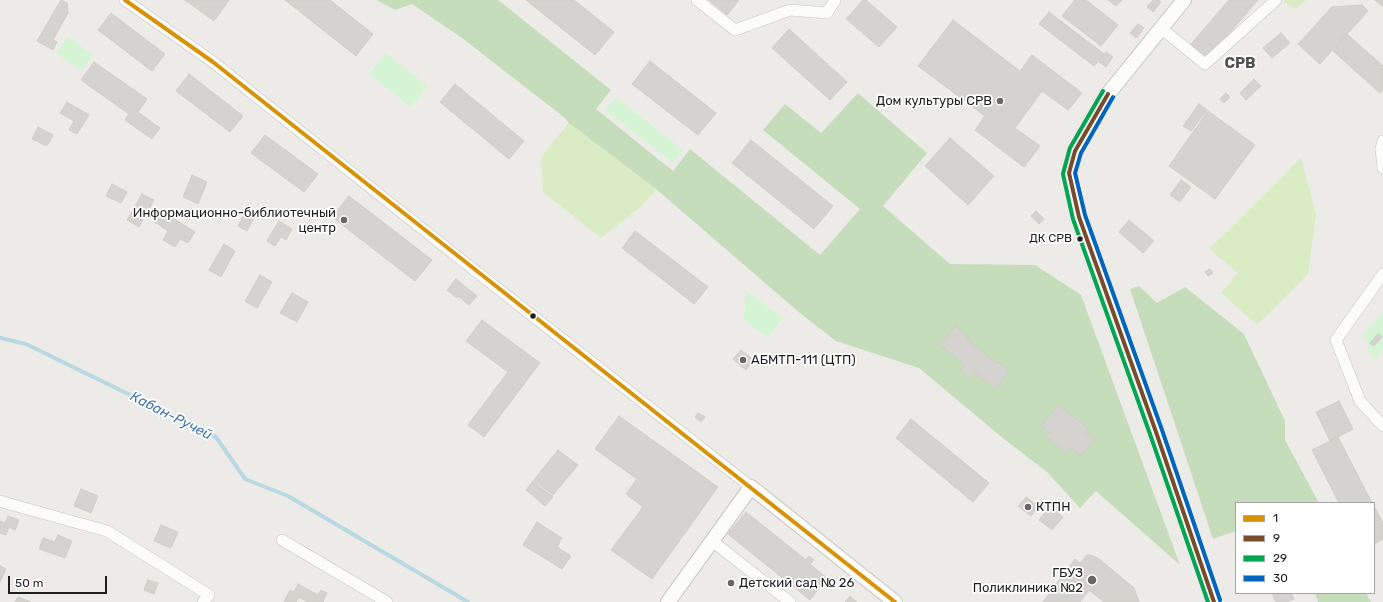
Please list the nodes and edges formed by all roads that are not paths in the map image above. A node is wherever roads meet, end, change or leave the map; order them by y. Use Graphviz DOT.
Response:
graph roads {
  1 [pos="124,0"];
  2 [pos="697,0"];
  3 [pos="835,0"];
  4 [pos="1184,0"];
  5 [pos="1276,0"];
  6 [pos="1161,28"];
  7 [pos="1383,141"];
  8 [pos="1383,168"];
  9 [pos="1383,274"];
  10 [pos="1383,426"];
  11 [pos="751,487"];
  12 [pos="0,501"];
  13 [pos="282,540"];
  14 [pos="712,541"];
  15 [pos="203,602"];
  16 [pos="387,602"];
  17 [pos="668,602"];
  18 [pos="790,602"];
  19 [pos="895,602"];
  20 [pos="1214,602"];
  1 -- 11 [label="street"];
  2 -- 3 [label="street"];
  4 -- 6 [label="street"];
  5 -- 6 [label="street"];
  6 -- 20 [label="street"];
  7 -- 8 [label="street"];
  9 -- 10 [label="street"];
  11 -- 14 [label="street"];
  11 -- 19 [label="street"];
  12 -- 15 [label="street"];
  13 -- 16 [label="street"];
  14 -- 17 [label="street"];
  14 -- 18 [label="street"];
}
